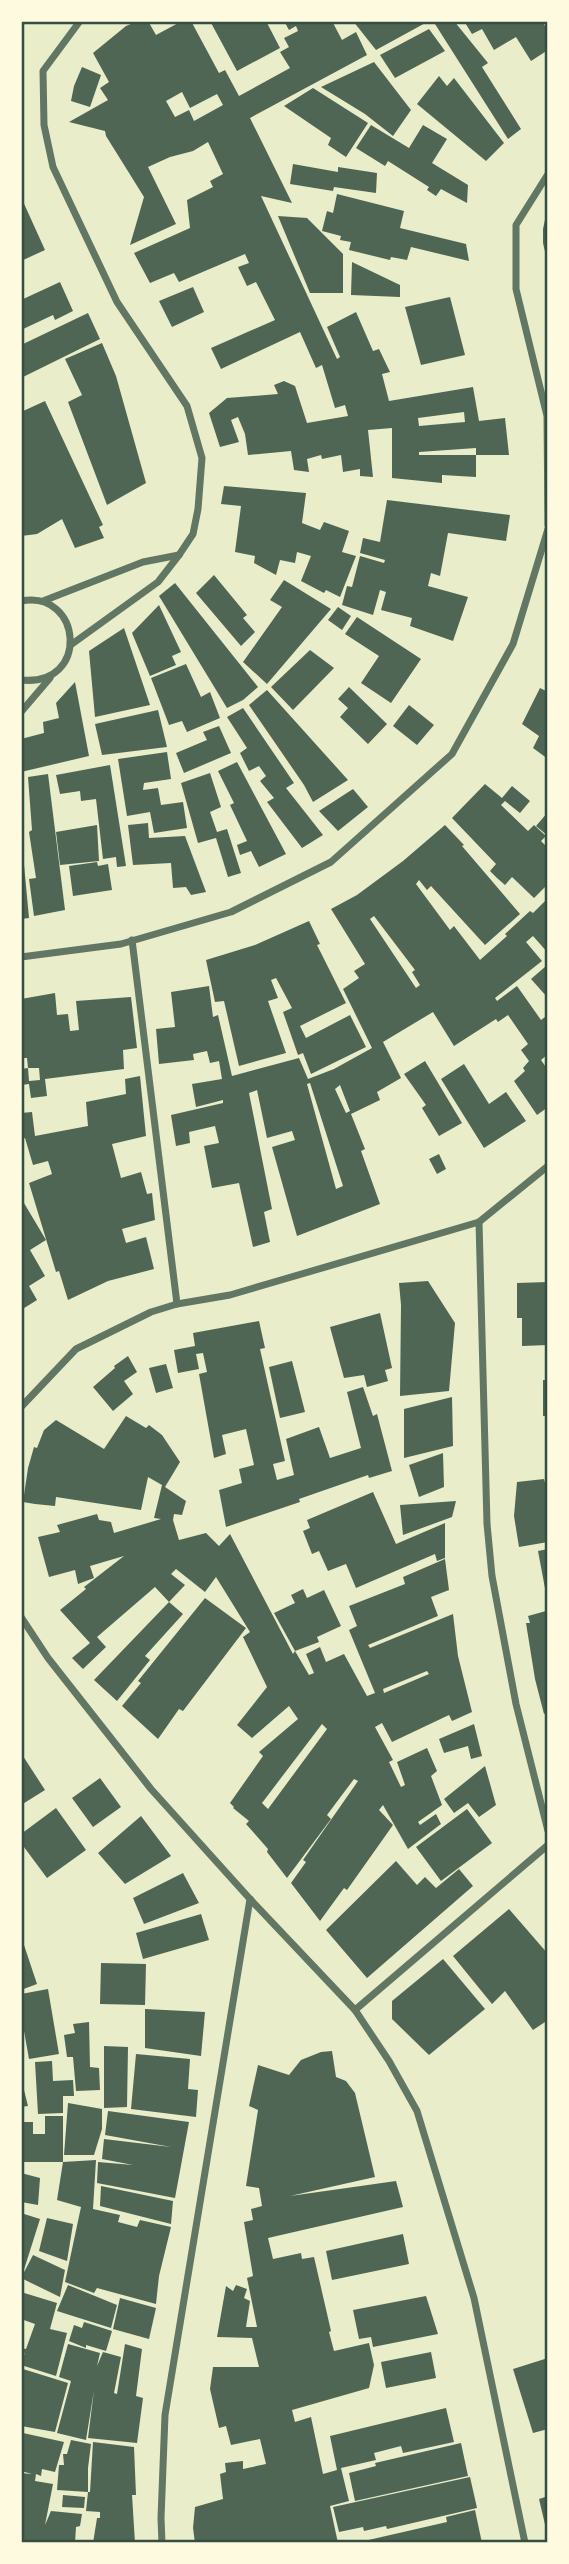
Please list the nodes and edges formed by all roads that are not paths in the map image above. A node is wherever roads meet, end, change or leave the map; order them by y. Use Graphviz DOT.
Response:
graph roads {
  1 [pos="80,21"];
  2 [pos="548,174"];
  3 [pos="548,527"];
  4 [pos="180,555"];
  5 [pos="21,601"];
  6 [pos="43,601"];
  7 [pos="72,644"];
  8 [pos="53,675"];
  9 [pos="21,680"];
  10 [pos="21,712"];
  11 [pos="132,940"];
  12 [pos="21,957"];
  13 [pos="548,1167"];
  14 [pos="479,1222"];
  15 [pos="177,1304"];
  16 [pos="21,1406"];
  17 [pos="21,1617"];
  18 [pos="548,1831"];
  19 [pos="548,1845"];
  20 [pos="250,1899"];
  21 [pos="355,2010"];
  22 [pos="162,2543"];
  23 [pos="525,2543"];
  1 -- 4 [label="street"];
  2 -- 3 [label="street"];
  3 -- 11 [label="street"];
  4 -- 6 [label="street"];
  4 -- 7 [label="street"];
  5 -- 6 [label="street"];
  6 -- 7 [label="street"];
  7 -- 8 [label="street"];
  8 -- 9 [label="street"];
  8 -- 10 [label="street"];
  11 -- 12 [label="street"];
  11 -- 15 [label="street"];
  13 -- 14 [label="street"];
  14 -- 15 [label="street"];
  14 -- 18 [label="street"];
  15 -- 16 [label="street"];
  17 -- 20 [label="street"];
  19 -- 21 [label="street"];
  20 -- 21 [label="street"];
  20 -- 22 [label="street"];
  21 -- 23 [label="street"];
}
